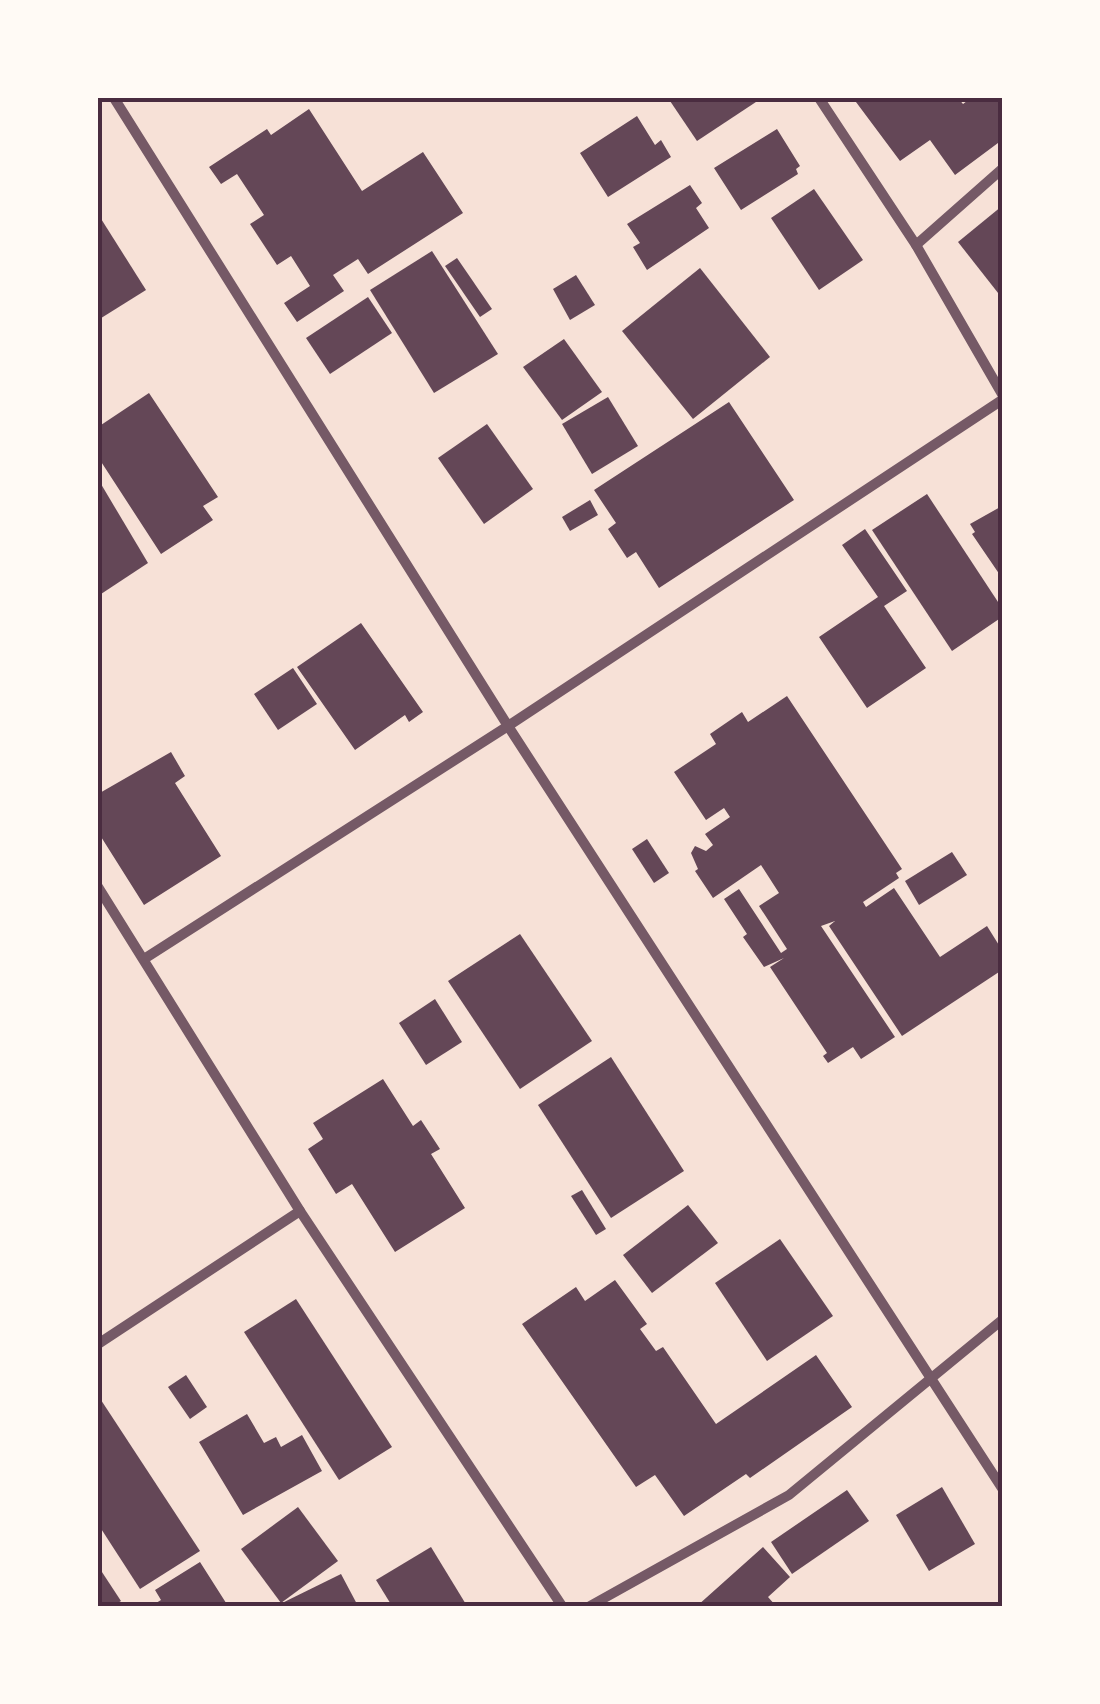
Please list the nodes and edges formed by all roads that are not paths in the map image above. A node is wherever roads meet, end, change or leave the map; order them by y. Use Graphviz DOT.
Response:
graph roads {
  1 [pos="114,98"];
  2 [pos="819,98"];
  3 [pos="1002,170"];
  4 [pos="916,244"];
  5 [pos="1002,397"];
  6 [pos="508,726"];
  7 [pos="98,888"];
  8 [pos="144,959"];
  9 [pos="300,1211"];
  10 [pos="1002,1320"];
  11 [pos="98,1344"];
  12 [pos="935,1378"];
  13 [pos="1002,1488"];
  14 [pos="562,1606"];
  15 [pos="590,1606"];
  1 -- 6 [label="street"];
  2 -- 4 [label="street"];
  3 -- 4 [label="street"];
  4 -- 5 [label="street"];
  5 -- 6 [label="street"];
  6 -- 8 [label="street"];
  6 -- 12 [label="street"];
  7 -- 8 [label="street"];
  8 -- 9 [label="street"];
  9 -- 11 [label="street"];
  9 -- 14 [label="street"];
  10 -- 12 [label="street"];
  12 -- 13 [label="street"];
  12 -- 15 [label="street"];
}
